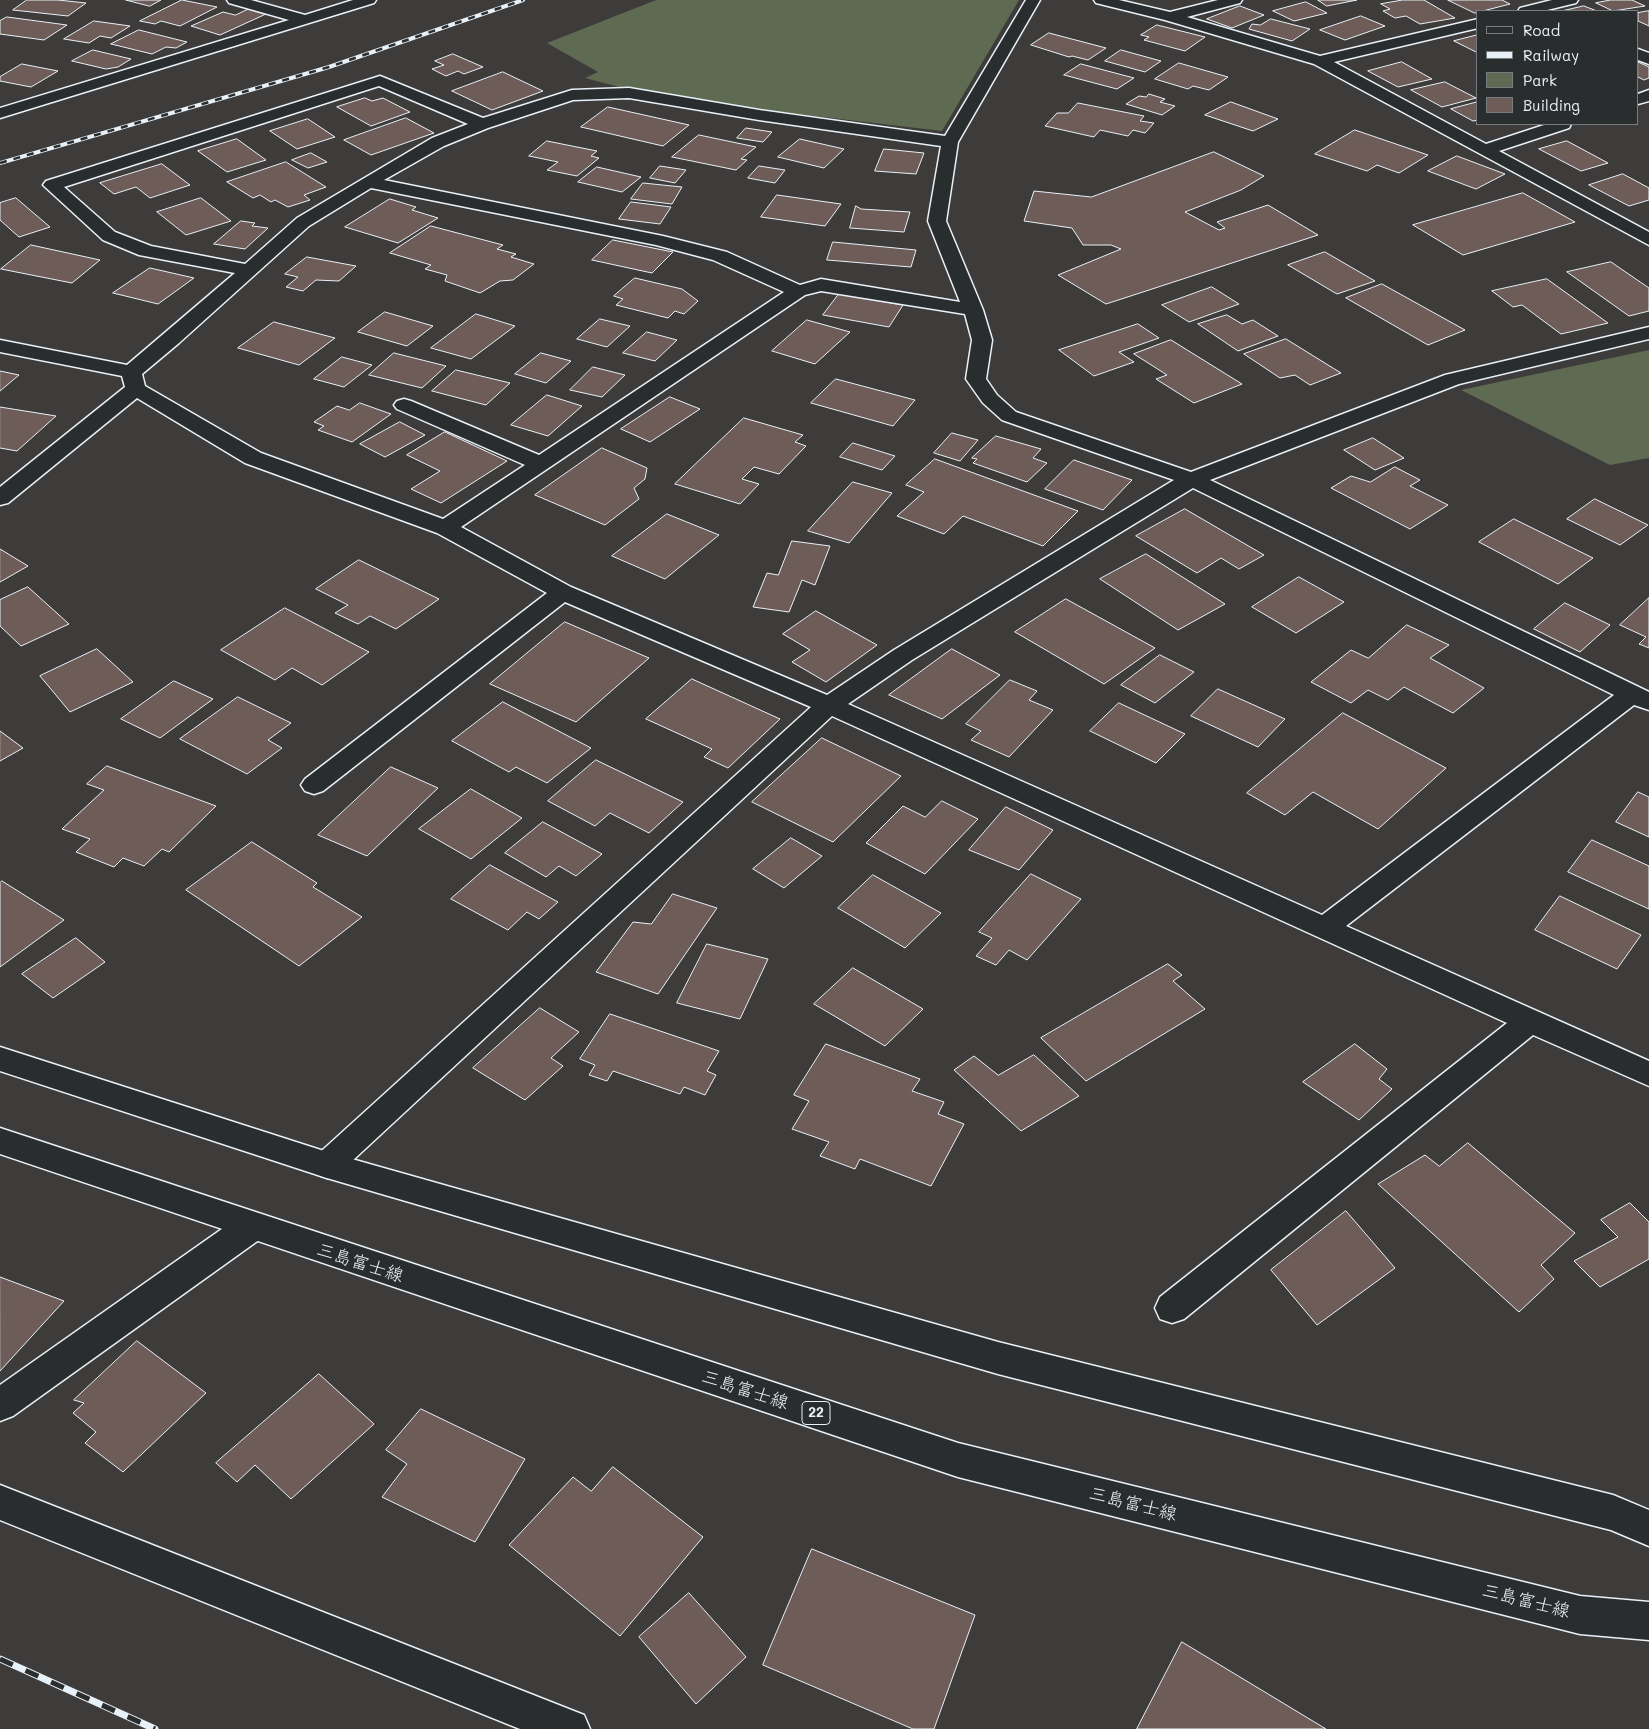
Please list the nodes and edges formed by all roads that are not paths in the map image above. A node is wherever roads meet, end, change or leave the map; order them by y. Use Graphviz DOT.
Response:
graph roads {
  1 [pos="234,0"];
  2 [pos="369,0"];
  3 [pos="1034,0"];
  4 [pos="1101,0"];
  5 [pos="1235,0"];
  6 [pos="1571,0"];
  7 [pos="1533,10"];
  8 [pos="1170,17"];
  9 [pos="308,20"];
  10 [pos="1476,23"];
  11 [pos="1320,61"];
  12 [pos="0,113"];
  13 [pos="482,124"];
  14 [pos="1560,125"];
  15 [pos="950,142"];
  16 [pos="1487,149"];
  17 [pos="368,182"];
  18 [pos="1649,239"];
  19 [pos="249,270"];
  20 [pos="798,292"];
  21 [pos="973,310"];
  22 [pos="1649,333"];
  23 [pos="0,346"];
  24 [pos="134,380"];
  25 [pos="404,405"];
  26 [pos="541,464"];
  27 [pos="1192,479"];
  28 [pos="0,498"];
  29 [pos="445,528"];
  30 [pos="563,592"];
  31 [pos="1641,698"];
  32 [pos="829,705"];
  33 [pos="314,784"];
  34 [pos="1324,928"];
  35 [pos="1530,1021"];
  36 [pos="0,1059"];
  37 [pos="1649,1074"];
  38 [pos="0,1141"];
  39 [pos="327,1165"];
  40 [pos="251,1226"];
  41 [pos="1172,1308"];
  42 [pos="0,1404"];
  43 [pos="0,1502"];
  44 [pos="1649,1528"];
  45 [pos="1649,1621"];
  46 [pos="570,1729"];
  1 -- 9 [label="street"];
  2 -- 9 [label="street"];
  3 -- 15 [label="street"];
  4 -- 8 [label="street"];
  5 -- 8 [label="street"];
  6 -- 7 [label="street"];
  8 -- 11 [label="street"];
  9 -- 12 [label="street"];
  10 -- 11 [label="street"];
  11 -- 16 [label="street"];
  13 -- 15 [label="street"];
  13 -- 17 [label="street"];
  13 -- 19 [label="street"];
  14 -- 16 [label="street"];
  15 -- 21 [label="street"];
  16 -- 18 [label="street"];
  17 -- 19 [label="street"];
  17 -- 20 [label="street"];
  19 -- 24 [label="street"];
  20 -- 21 [label="street"];
  20 -- 26 [label="street"];
  21 -- 27 [label="street"];
  22 -- 27 [label="street"];
  23 -- 24 [label="street"];
  24 -- 28 [label="street"];
  24 -- 29 [label="street"];
  25 -- 26 [label="street"];
  26 -- 29 [label="street"];
  27 -- 31 [label="street"];
  27 -- 32 [label="street"];
  29 -- 30 [label="street"];
  30 -- 32 [label="street"];
  30 -- 33 [label="street"];
  31 -- 34 [label="street"];
  32 -- 34 [label="street"];
  32 -- 39 [label="street"];
  34 -- 35 [label="street"];
  35 -- 37 [label="street"];
  35 -- 41 [label="street"];
  36 -- 39 [label="street"];
  38 -- 40 [label="street, 三島富士線 / 22"];
  39 -- 44 [label="street"];
  40 -- 42 [label="street"];
  40 -- 45 [label="street, 三島富士線 / 22"];
  43 -- 46 [label="street"];
}
